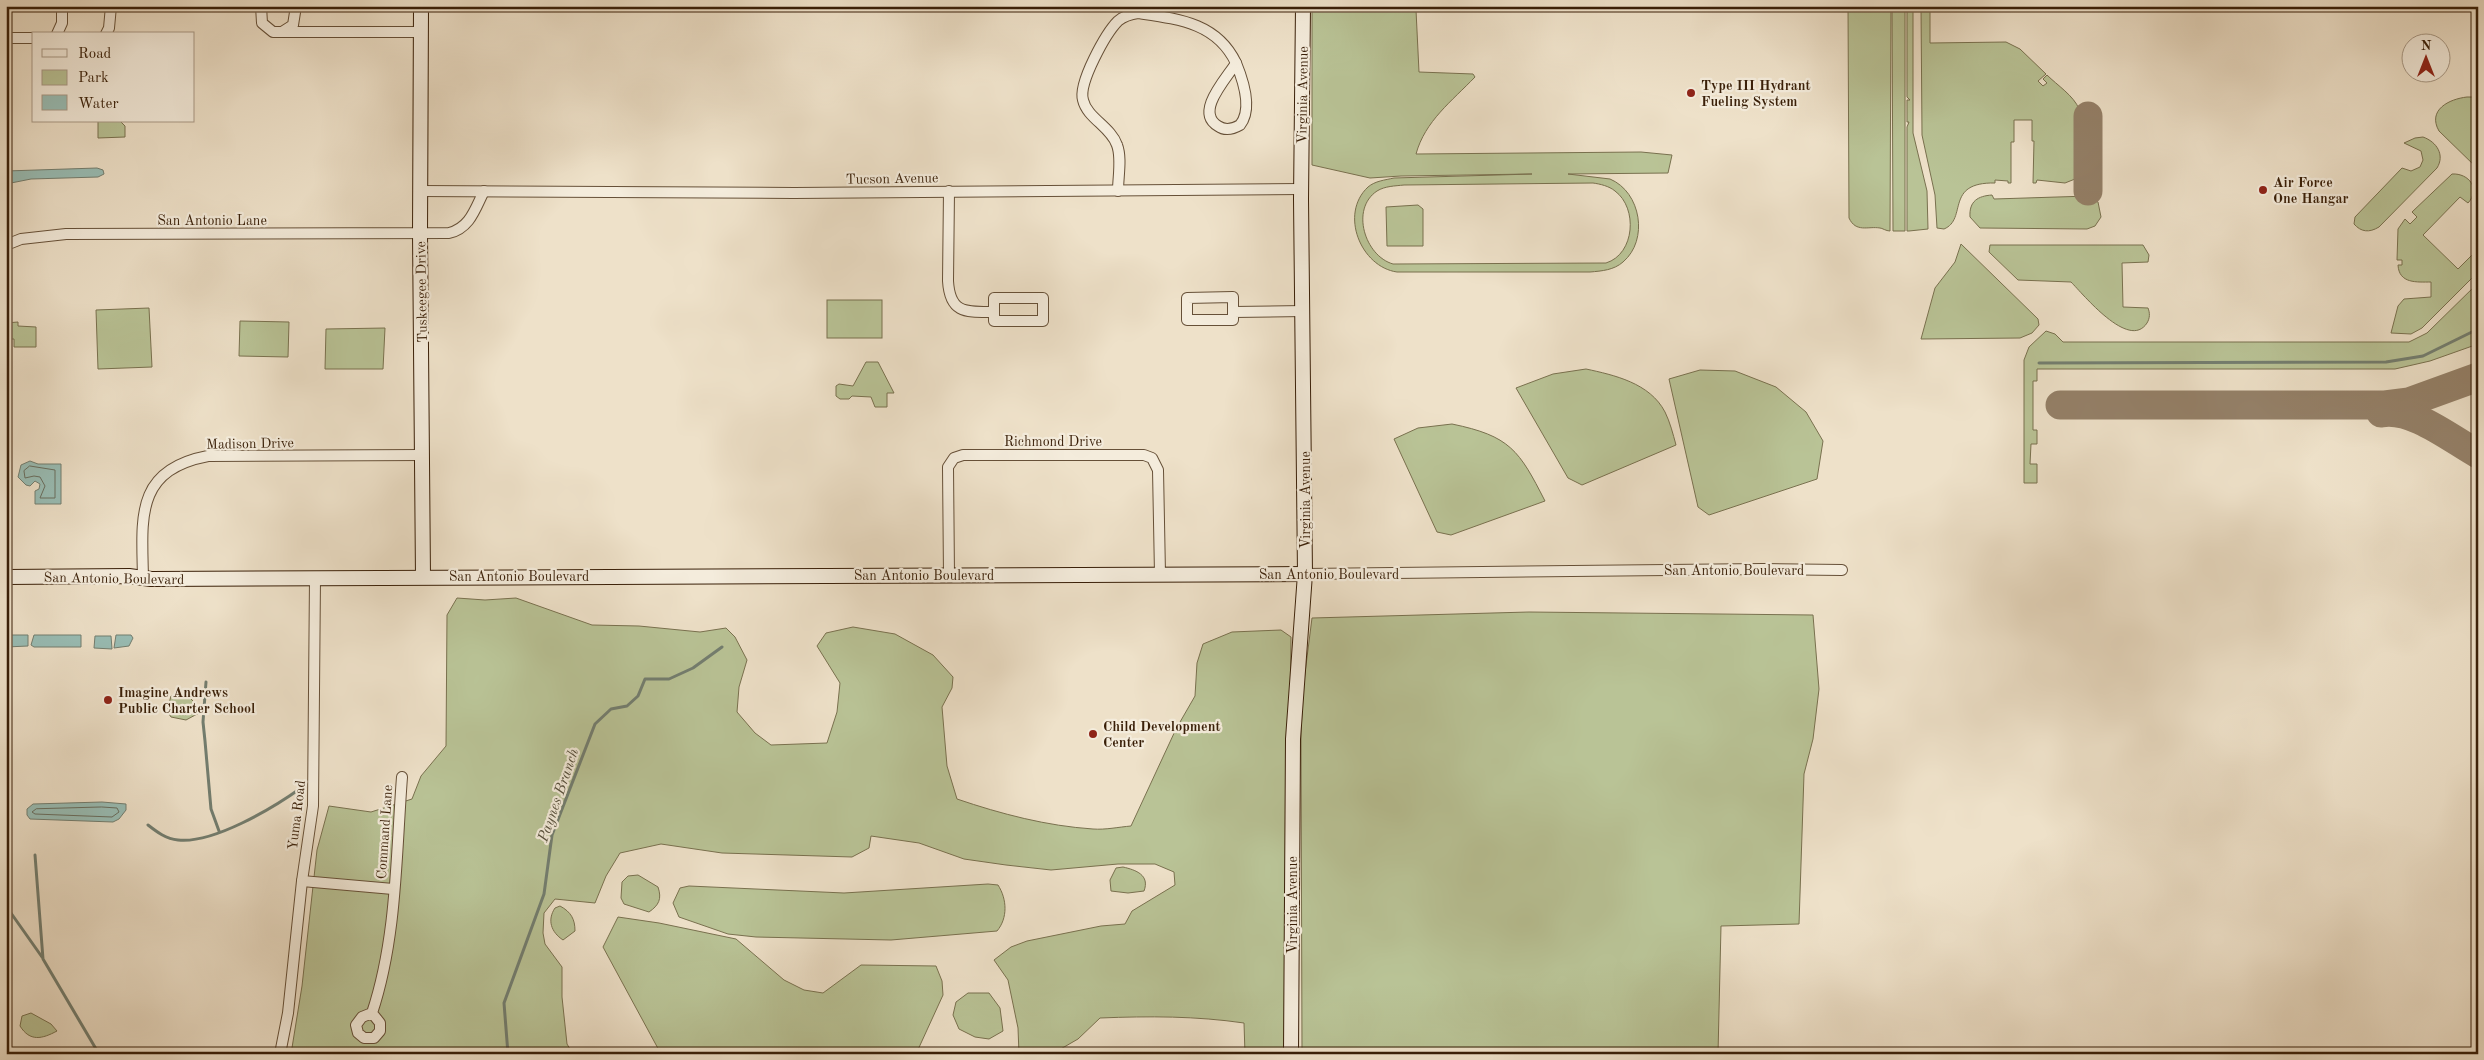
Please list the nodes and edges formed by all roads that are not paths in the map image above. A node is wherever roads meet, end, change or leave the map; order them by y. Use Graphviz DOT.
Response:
graph roads {
  1 [pos="62,6"];
  2 [pos="111,6"];
  3 [pos="260,6"];
  4 [pos="296,6"];
  5 [pos="421,6"];
  6 [pos="1303,6"];
  7 [pos="59,32"];
  8 [pos="107,32"];
  9 [pos="421,32"];
  10 [pos="278,33"];
  11 [pos="6,38"];
  12 [pos="32,38"];
  13 [pos="1236,63"];
  14 [pos="1301,189"];
  15 [pos="421,190"];
  16 [pos="949,190"];
  17 [pos="484,191"];
  18 [pos="1118,191"];
  19 [pos="420,233"];
  20 [pos="6,245"];
  21 [pos="1304,311"];
  22 [pos="994,312"];
  23 [pos="1233,312"];
  24 [pos="422,455"];
  25 [pos="1842,570"];
  26 [pos="1160,574"];
  27 [pos="1305,574"];
  28 [pos="949,575"];
  29 [pos="6,577"];
  30 [pos="423,577"];
  31 [pos="315,578"];
  32 [pos="142,579"];
  33 [pos="402,777"];
  34 [pos="302,881"];
  35 [pos="393,889"];
  36 [pos="372,1013"];
  37 [pos="280,1054"];
  38 [pos="1291,1054"];
  1 -- 7 [label="street"];
  2 -- 8 [label="street"];
  3 -- 10 [label="street"];
  4 -- 10 [label="street"];
  5 -- 9 [label="street, Tuskeegee Drive"];
  6 -- 14 [label="street, Virginia Avenue"];
  9 -- 10 [label="street"];
  9 -- 15 [label="street, Tuskeegee Drive"];
  11 -- 12 [label="street"];
  13 -- 13 [label="street"];
  13 -- 18 [label="street"];
  14 -- 18 [label="street, Tucson Avenue"];
  14 -- 21 [label="street, Virginia Avenue"];
  15 -- 17 [label="street, Tucson Avenue"];
  15 -- 19 [label="street, Tuskeegee Drive"];
  16 -- 17 [label="street, Tucson Avenue"];
  16 -- 18 [label="street, Tucson Avenue"];
  16 -- 22 [label="street"];
  17 -- 19 [label="street"];
  19 -- 20 [label="street, San Antonio Lane"];
  19 -- 24 [label="street, Tuskeegee Drive"];
  21 -- 23 [label="street"];
  21 -- 27 [label="street, Virginia Avenue"];
  22 -- 22 [label="street"];
  23 -- 23 [label="street"];
  24 -- 30 [label="street, Tuskeegee Drive"];
  24 -- 32 [label="street, Madison Drive"];
  25 -- 27 [label="street, San Antonio Boulevard"];
  26 -- 27 [label="street, San Antonio Boulevard"];
  26 -- 28 [label="street, San Antonio Boulevard"];
  26 -- 28 [label="street, Richmond Drive"];
  27 -- 38 [label="street, Virginia Avenue"];
  28 -- 30 [label="street, San Antonio Boulevard"];
  29 -- 32 [label="street, San Antonio Boulevard"];
  30 -- 31 [label="street, San Antonio Boulevard"];
  31 -- 32 [label="street, San Antonio Boulevard"];
  31 -- 34 [label="street, Yuma Road"];
  33 -- 35 [label="street, Command Lane"];
  34 -- 35 [label="street, Command Lane"];
  34 -- 37 [label="street, Yuma Road"];
  35 -- 36 [label="street, Command Lane"];
}
